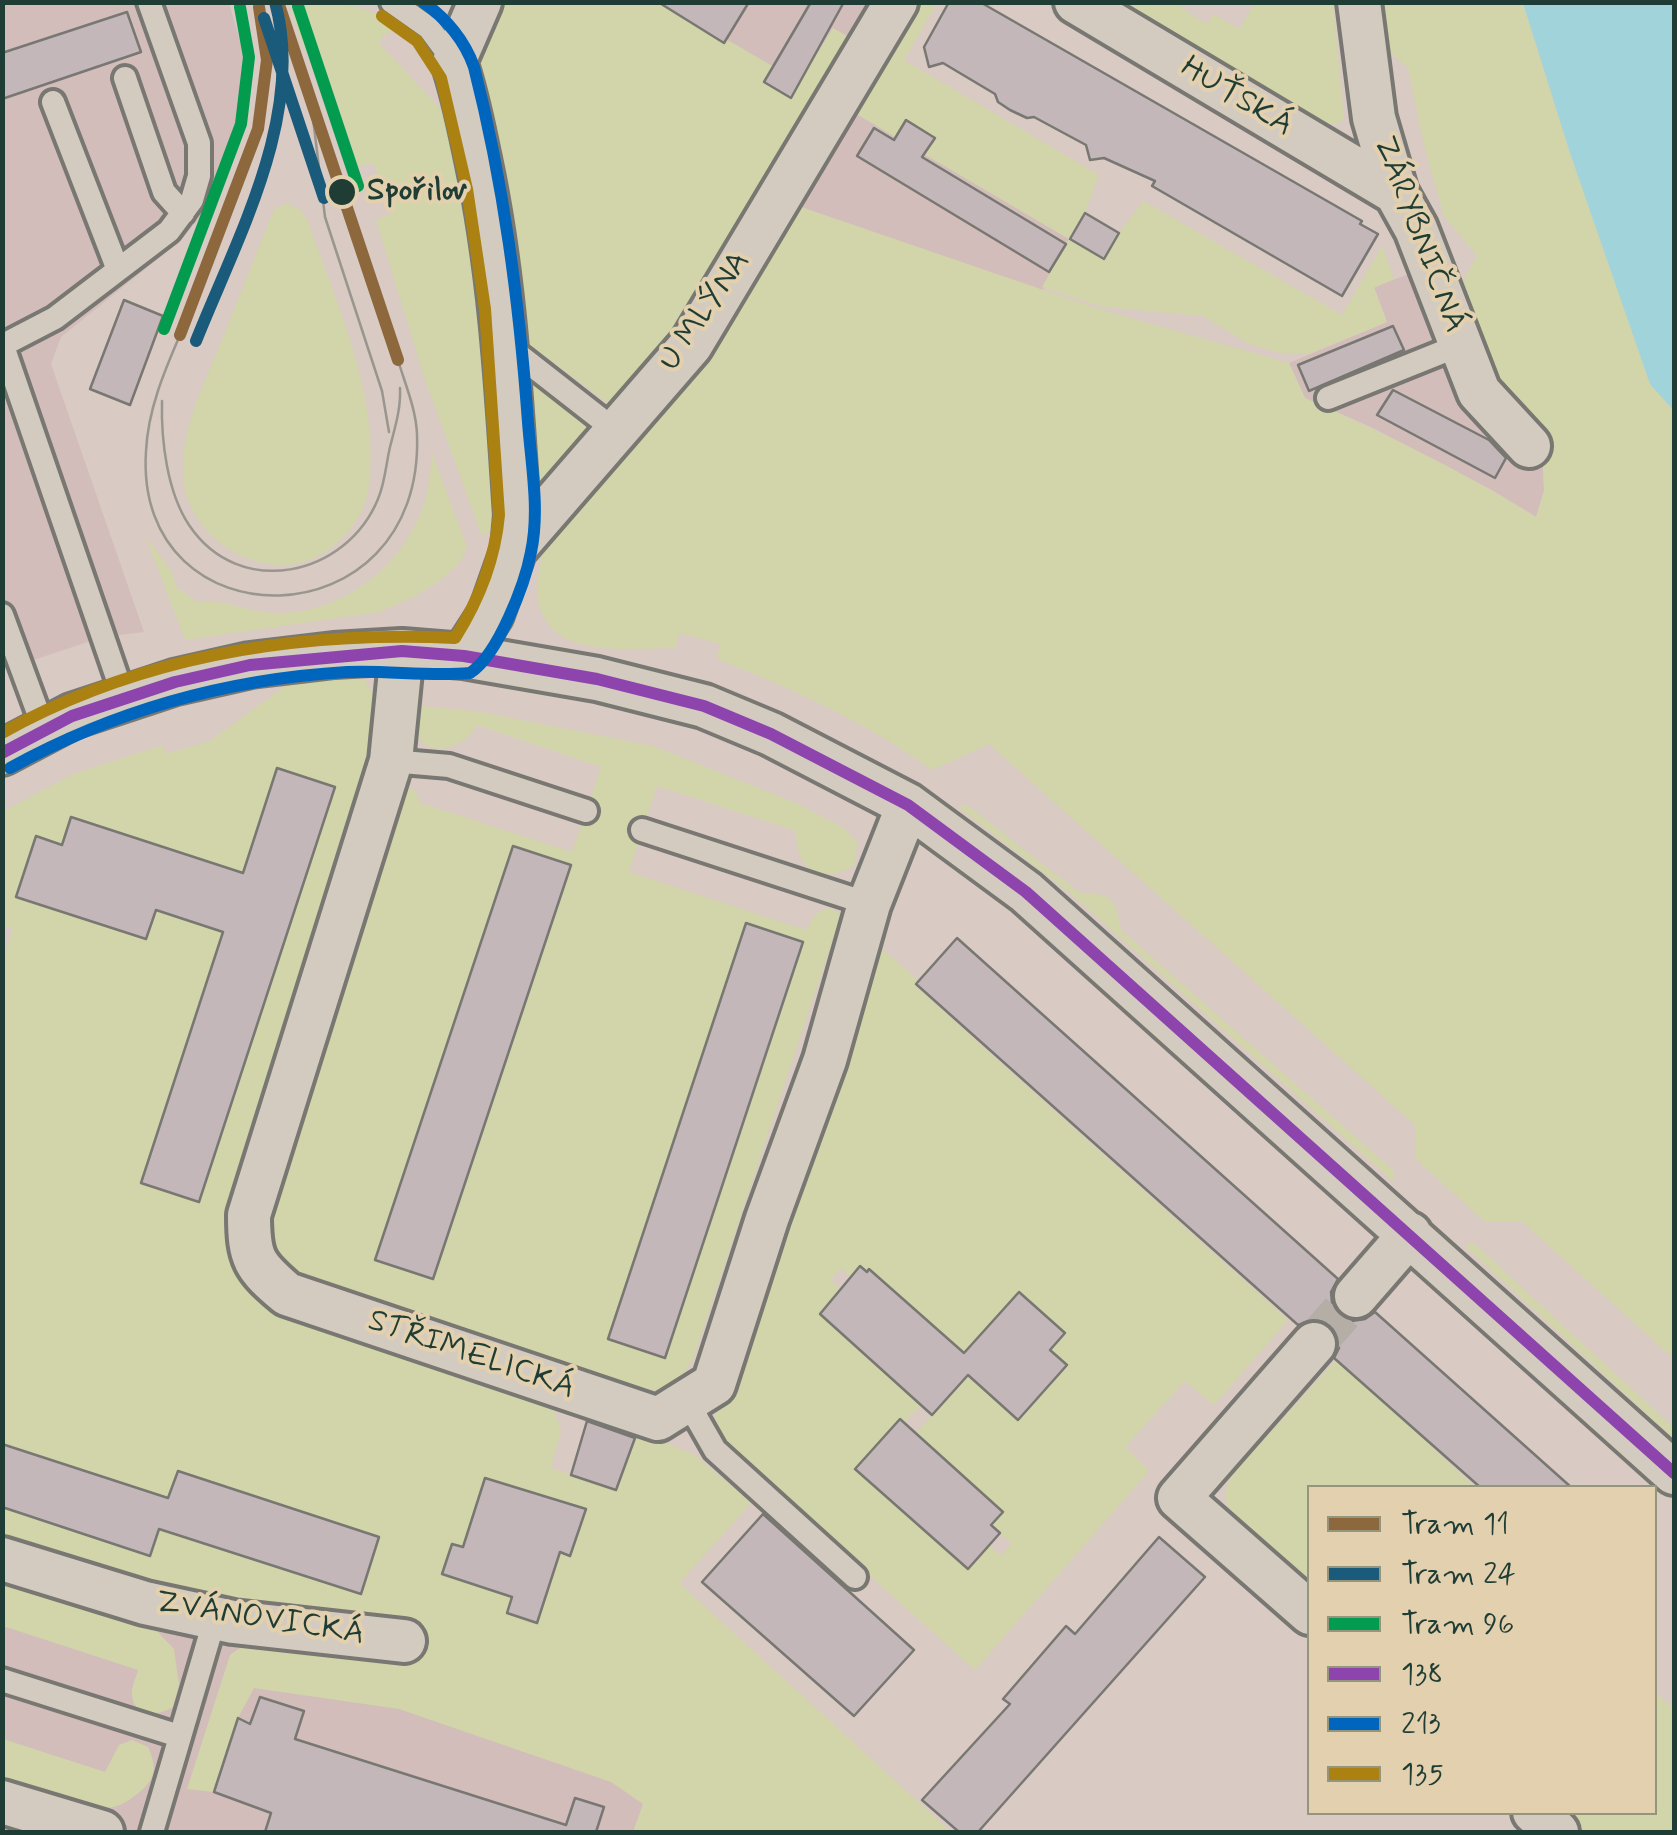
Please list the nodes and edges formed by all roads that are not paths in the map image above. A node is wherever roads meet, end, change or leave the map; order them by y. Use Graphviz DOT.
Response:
graph roads {
  1 [pos="149,2"];
  2 [pos="392,2"];
  3 [pos="480,2"];
  4 [pos="896,2"];
  5 [pos="1076,2"];
  6 [pos="1359,2"];
  7 [pos="454,62"];
  8 [pos="125,78"];
  9 [pos="53,102"];
  10 [pos="1396,193"];
  11 [pos="183,213"];
  12 [pos="118,270"];
  13 [pos="3,344"];
  14 [pos="1460,345"];
  15 [pos="506,346"];
  16 [pos="1328,398"];
  17 [pos="616,431"];
  18 [pos="1529,446"];
  19 [pos="514,549"];
  20 [pos="2,616"];
  21 [pos="402,651"];
  22 [pos="464,656"];
  23 [pos="124,698"];
  24 [pos="44,729"];
  25 [pos="2,753"];
  26 [pos="391,761"];
  27 [pos="908,804"];
  28 [pos="586,811"];
  29 [pos="642,830"];
  30 [pos="869,904"];
  31 [pos="1410,1234"];
  32 [pos="1356,1296"];
  33 [pos="1314,1344"];
  34 [pos="687,1401"];
  35 [pos="1674,1472"];
  36 [pos="2,1559"];
  37 [pos="855,1576"];
  38 [pos="1307,1611"];
  39 [pos="216,1618"];
  40 [pos="404,1641"];
  41 [pos="2,1680"];
  42 [pos="180,1736"];
  43 [pos="2,1802"];
  44 [pos="1537,1815"];
  45 [pos="102,1832"];
  46 [pos="152,1832"];
  47 [pos="1557,1832"];
  1 -- 11 [label="lane"];
  2 -- 7 [label="lane"];
  3 -- 7 [label="street"];
  4 -- 17 [label="street, U MLÝNA"];
  5 -- 10 [label="street, HUŤSKÁ"];
  6 -- 10 [label="street, ZÁRYBNIČNÁ"];
  7 -- 15 [label="street"];
  8 -- 11 [label="lane"];
  9 -- 12 [label="lane"];
  10 -- 14 [label="street, ZÁRYBNIČNÁ"];
  11 -- 12 [label="lane"];
  12 -- 13 [label="lane"];
  13 -- 23 [label="lane"];
  14 -- 16 [label="lane"];
  14 -- 18 [label="street, ZÁRYBNIČNÁ"];
  15 -- 17 [label="lane"];
  15 -- 19 [label="street"];
  17 -- 19 [label="street, U MLÝNA"];
  19 -- 22 [label="street, U MLÝNA"];
  20 -- 24 [label="lane"];
  21 -- 22 [label="street"];
  21 -- 23 [label="street"];
  21 -- 26 [label="street, STŘIMELICKÁ"];
  22 -- 27 [label="street"];
  23 -- 24 [label="street"];
  24 -- 25 [label="street"];
  26 -- 28 [label="lane"];
  26 -- 34 [label="street, STŘIMELICKÁ"];
  27 -- 30 [label="street"];
  27 -- 31 [label="street"];
  29 -- 30 [label="lane"];
  30 -- 34 [label="street"];
  31 -- 32 [label="street"];
  31 -- 35 [label="street"];
  33 -- 38 [label="street"];
  34 -- 37 [label="lane"];
  36 -- 39 [label="street, ZVÁNOVICKÁ"];
  39 -- 40 [label="street, ZVÁNOVICKÁ"];
  39 -- 42 [label="lane"];
  41 -- 42 [label="lane"];
  42 -- 46 [label="lane"];
  43 -- 45 [label="street"];
  44 -- 47 [label="street"];
}
